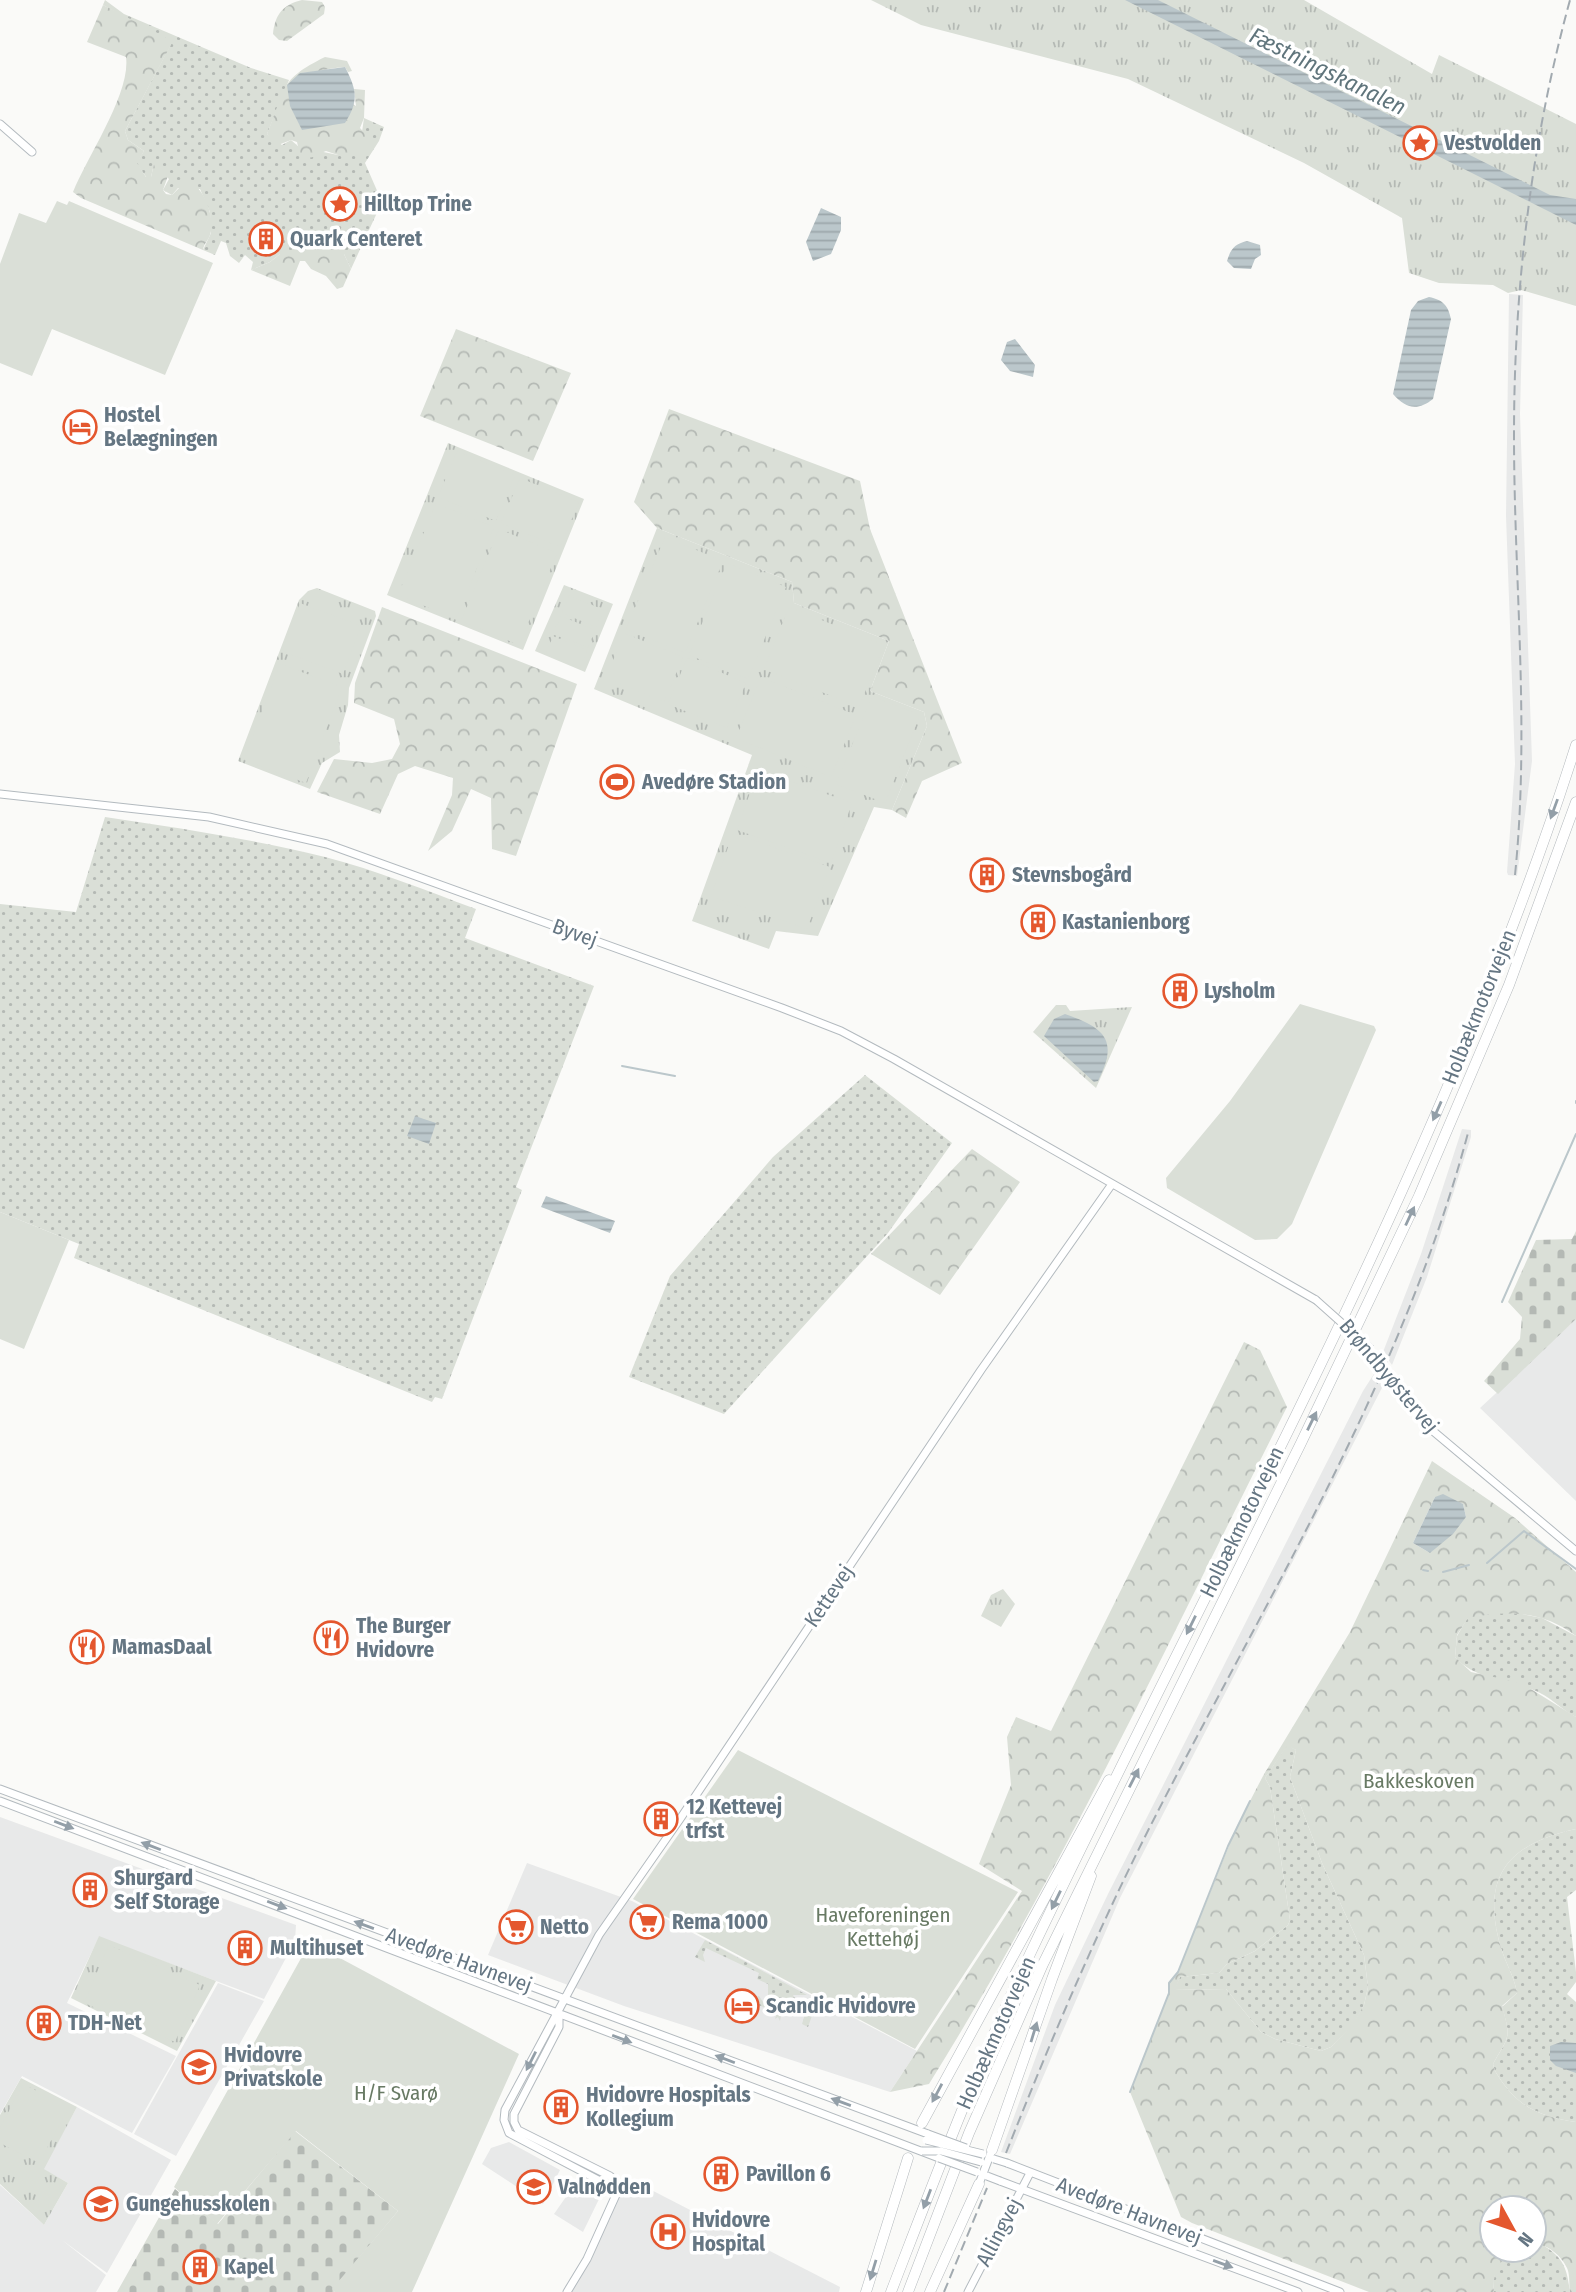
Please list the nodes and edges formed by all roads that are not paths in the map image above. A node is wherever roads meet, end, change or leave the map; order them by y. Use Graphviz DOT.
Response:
graph roads {
  1 [pos="0,124"];
  2 [pos="32,152"];
  3 [pos="1576,745"];
  4 [pos="0,794"];
  5 [pos="1576,802"];
  6 [pos="1112,1184"];
  7 [pos="1576,1550"];
  8 [pos="1129,1751"];
  9 [pos="0,1789"];
  10 [pos="0,1801"];
  11 [pos="1104,1839"];
  12 [pos="566,1999"];
  13 [pos="559,2015"];
  14 [pos="920,2127"];
  15 [pos="927,2137"];
  16 [pos="922,2151"];
  17 [pos="910,2153"];
  18 [pos="988,2156"];
  19 [pos="1030,2173"];
  20 [pos="981,2177"];
  21 [pos="1022,2189"];
  22 [pos="567,2292"];
  23 [pos="866,2292"];
  24 [pos="891,2292"];
  25 [pos="908,2292"];
  26 [pos="930,2292"];
  27 [pos="968,2292"];
  28 [pos="1298,2292"];
  29 [pos="1340,2292"];
  1 -- 2 [label="street"];
  3 -- 8 [label="highway, Holbækmotorvejen, one-way"];
  4 -- 6 [label="street, Byvej"];
  11 -- 5 [label="highway, Holbækmotorvejen, one-way"];
  6 -- 7 [label="street, Brøndbyøstervej, bridge"];
  6 -- 12 [label="street, Kettevej"];
  8 -- 14 [label="highway, one-way"];
  8 -- 24 [label="highway, Holbækmotorvejen, one-way"];
  12 -- 9 [label="street, Avedøre Havnevej, one-way"];
  10 -- 13 [label="street, Avedøre Havnevej, one-way"];
  18 -- 11 [label="highway, one-way"];
  11 -- 25 [label="highway, Holbækmotorvejen"];
  12 -- 13 [label="street, Kettevej"];
  14 -- 12 [label="street, Avedøre Havnevej, one-way"];
  13 -- 17 [label="street, Avedøre Havnevej, one-way"];
  13 -- 22 [label="street, Kettevej"];
  14 -- 15 [label="street, Avedøre Havnevej"];
  14 -- 17 [label="street"];
  15 -- 17 [label="street"];
  15 -- 18 [label="street, Avedøre Havnevej, bridge"];
  16 -- 17 [label="street, Avedøre Havnevej"];
  16 -- 18 [label="street, bridge"];
  16 -- 20 [label="street, Avedøre Havnevej, bridge"];
  17 -- 23 [label="highway, one-way"];
  18 -- 19 [label="street, Avedøre Havnevej, bridge"];
  18 -- 20 [label="street"];
  19 -- 21 [label="street, Allingvej"];
  19 -- 29 [label="street, Avedøre Havnevej"];
  20 -- 21 [label="street, Avedøre Havnevej, bridge"];
  20 -- 26 [label="highway"];
  21 -- 27 [label="street, Allingvej"];
  21 -- 28 [label="street, Avedøre Havnevej, one-way"];
}
